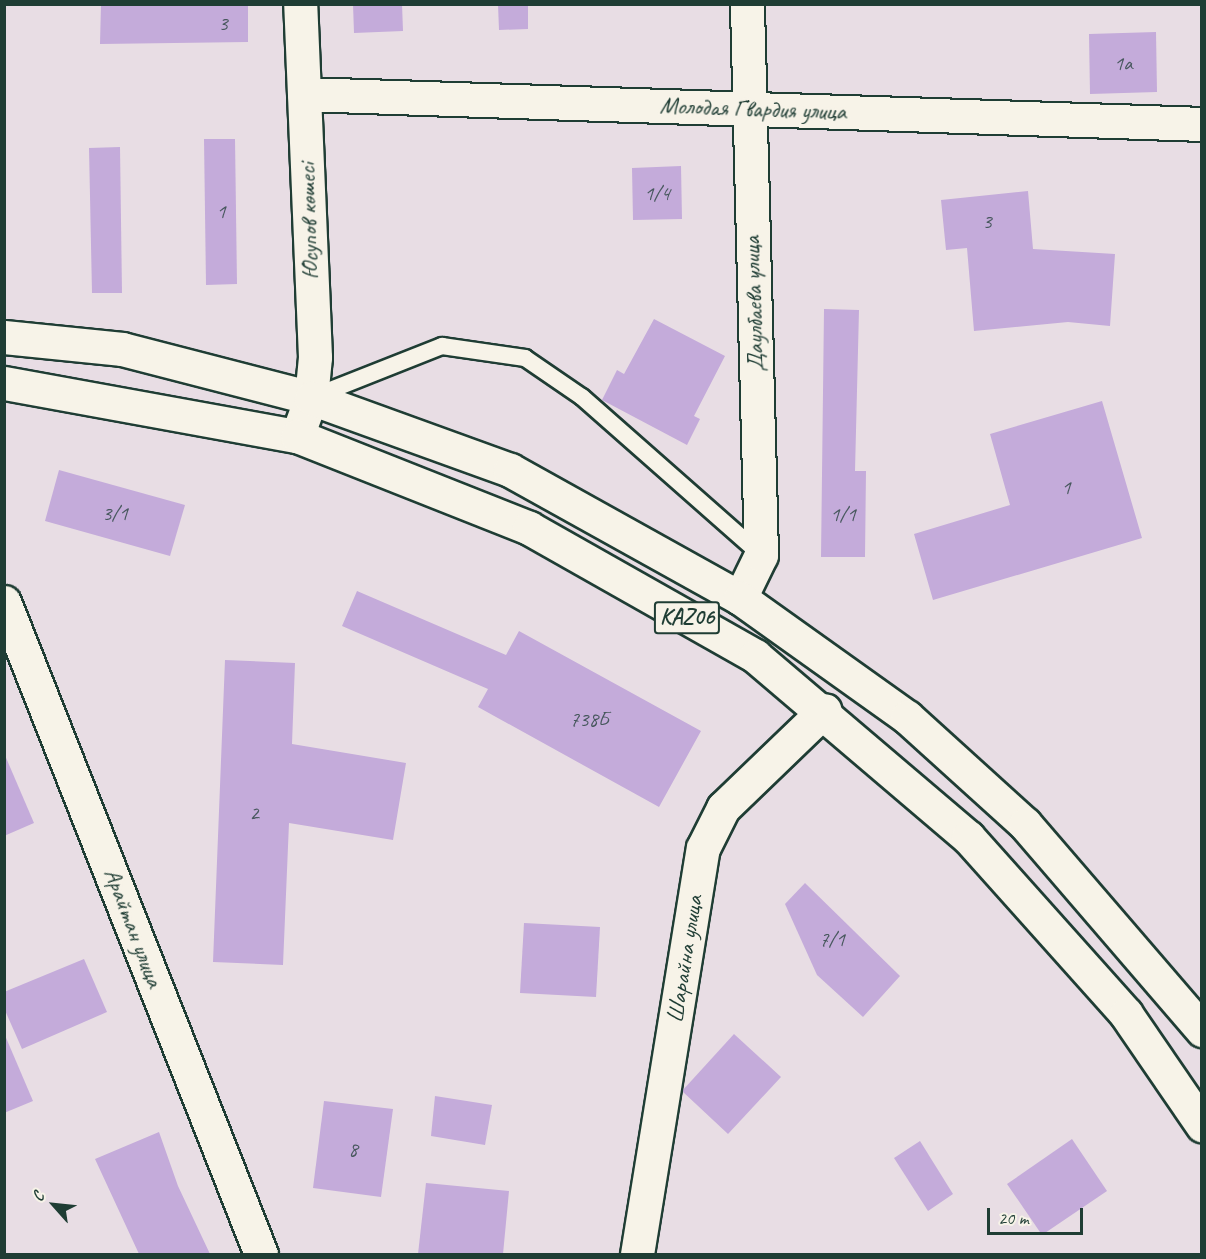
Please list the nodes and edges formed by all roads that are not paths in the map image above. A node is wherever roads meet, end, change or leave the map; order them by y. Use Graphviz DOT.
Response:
graph roads {
  1 [pos="300,4"];
  2 [pos="747,4"];
  3 [pos="304,94"];
  4 [pos="748,109"];
  5 [pos="1202,124"];
  6 [pos="4,337"];
  7 [pos="4,383"];
  8 [pos="311,398"];
  9 [pos="297,436"];
  10 [pos="761,555"];
  11 [pos="740,598"];
  12 [pos="4,602"];
  13 [pos="825,710"];
  14 [pos="1202,1030"];
  15 [pos="1202,1125"];
  16 [pos="261,1254"];
  17 [pos="637,1254"];
  1 -- 3 [label="main road, Юсупов көшесі"];
  2 -- 4 [label="main road, Даулбаева улица"];
  3 -- 4 [label="main road, Молодая Гвардия улица"];
  3 -- 8 [label="main road, Юсупов көшесі"];
  4 -- 5 [label="main road, Молодая Гвардия улица"];
  4 -- 10 [label="main road, Даулбаева улица"];
  6 -- 8 [label="main road, KАZ06"];
  7 -- 9 [label="main road, KАZ06"];
  8 -- 9 [label="main road, Юсупов көшесі"];
  8 -- 10 [label="lane"];
  8 -- 11 [label="main road, KАZ06"];
  9 -- 13 [label="main road, KАZ06"];
  10 -- 11 [label="main road, Даулбаева улица"];
  11 -- 14 [label="main road, KАZ06"];
  12 -- 16 [label="main road, Арайтан улица"];
  13 -- 15 [label="main road, KАZ06"];
  13 -- 17 [label="main road, Шарайна улица"];
}
